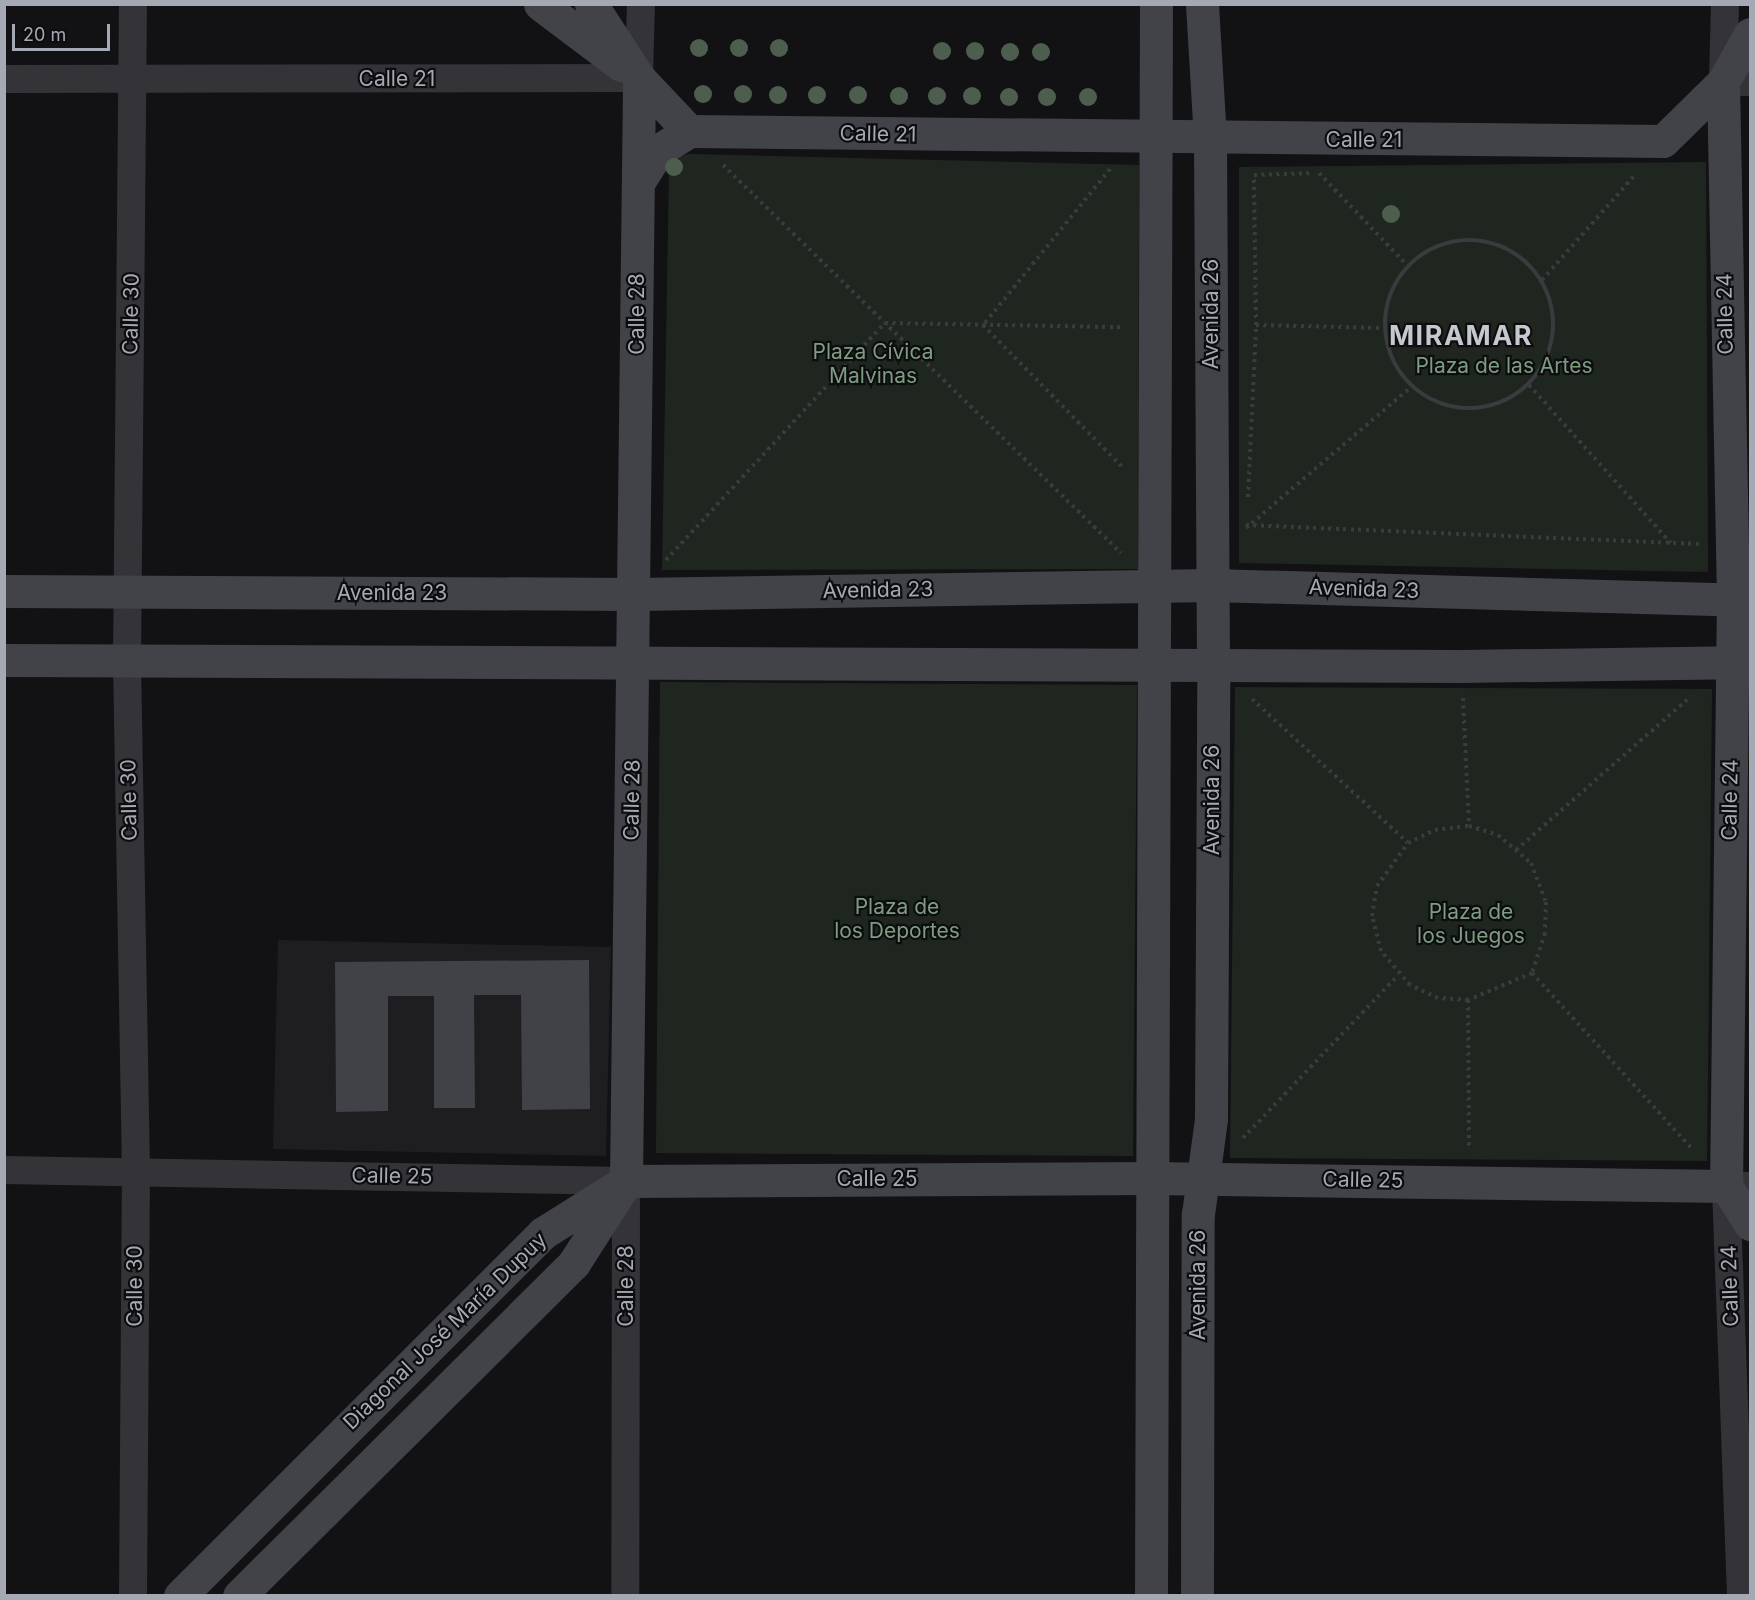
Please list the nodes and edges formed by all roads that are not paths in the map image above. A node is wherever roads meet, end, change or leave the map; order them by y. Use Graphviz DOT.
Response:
graph roads {
  1 [pos="133,4"];
  2 [pos="540,4"];
  3 [pos="591,4"];
  4 [pos="640,4"];
  5 [pos="1156,4"];
  6 [pos="1202,4"];
  7 [pos="1725,4"];
  8 [pos="1750,34"];
  9 [pos="639,78"];
  10 [pos="1741,78"];
  11 [pos="4,79"];
  12 [pos="135,80"];
  13 [pos="689,131"];
  14 [pos="1145,139"];
  15 [pos="1210,139"];
  16 [pos="638,183"];
  17 [pos="1213,585"];
  18 [pos="4,591"];
  19 [pos="128,592"];
  20 [pos="635,594"];
  21 [pos="1154,599"];
  22 [pos="1742,600"];
  23 [pos="4,660"];
  24 [pos="1741,661"];
  25 [pos="127,662"];
  26 [pos="634,662"];
  27 [pos="1154,663"];
  28 [pos="1213,663"];
  29 [pos="4,1170"];
  30 [pos="136,1172"];
  31 [pos="1152,1178"];
  32 [pos="1205,1178"];
  33 [pos="626,1181"];
  34 [pos="1742,1192"];
  35 [pos="1750,1224"];
  36 [pos="133,1596"];
  37 [pos="180,1596"];
  38 [pos="239,1596"];
  39 [pos="624,1596"];
  40 [pos="1152,1596"];
  41 [pos="1197,1596"];
  42 [pos="1741,1596"];
  1 -- 12 [label="street, Calle 30"];
  2 -- 9 [label="main road"];
  3 -- 9 [label="main road"];
  4 -- 9 [label="street, Calle 28"];
  5 -- 14 [label="main road"];
  6 -- 15 [label="main road, Avenida 26"];
  7 -- 10 [label="street, Calle 24"];
  8 -- 10 [label="main road"];
  9 -- 12 [label="street, Calle 21"];
  9 -- 13 [label="main road"];
  9 -- 16 [label="main road, Calle 28"];
  10 -- 15 [label="main road, Calle 21"];
  10 -- 22 [label="main road, Calle 24"];
  11 -- 12 [label="street, Calle 21"];
  12 -- 19 [label="street, Calle 30"];
  13 -- 14 [label="main road, Calle 21"];
  13 -- 16 [label="main road"];
  14 -- 15 [label="main road, Calle 21"];
  14 -- 21 [label="main road"];
  15 -- 17 [label="main road, Avenida 26"];
  16 -- 20 [label="main road, Calle 28"];
  17 -- 21 [label="main road, Avenida 23"];
  17 -- 22 [label="main road, Avenida 23"];
  17 -- 28 [label="main road, Avenida 26"];
  18 -- 19 [label="main road, Avenida 23"];
  19 -- 20 [label="main road, Avenida 23"];
  19 -- 25 [label="street, Calle 30"];
  20 -- 21 [label="main road, Avenida 23"];
  20 -- 26 [label="main road, Calle 28"];
  21 -- 27 [label="main road"];
  22 -- 24 [label="main road, Calle 24"];
  23 -- 25 [label="main road"];
  24 -- 28 [label="main road"];
  24 -- 34 [label="main road, Calle 24"];
  25 -- 26 [label="main road"];
  25 -- 30 [label="street, Calle 30"];
  26 -- 27 [label="main road"];
  26 -- 33 [label="main road, Calle 28"];
  27 -- 28 [label="main road"];
  27 -- 31 [label="main road"];
  28 -- 32 [label="main road, Avenida 26"];
  29 -- 30 [label="street, Calle 25"];
  30 -- 33 [label="street, Calle 25"];
  30 -- 36 [label="street, Calle 30"];
  31 -- 32 [label="main road, Calle 25"];
  31 -- 33 [label="main road, Calle 25"];
  31 -- 40 [label="main road"];
  32 -- 34 [label="main road, Calle 25"];
  32 -- 41 [label="main road, Avenida 26"];
  33 -- 37 [label="main road, Diagonal José María Dupuy"];
  33 -- 38 [label="main road, Diagonal José María Dupuy"];
  33 -- 39 [label="street, Calle 28"];
  34 -- 35 [label="main road"];
  34 -- 42 [label="street, Calle 24"];
}
